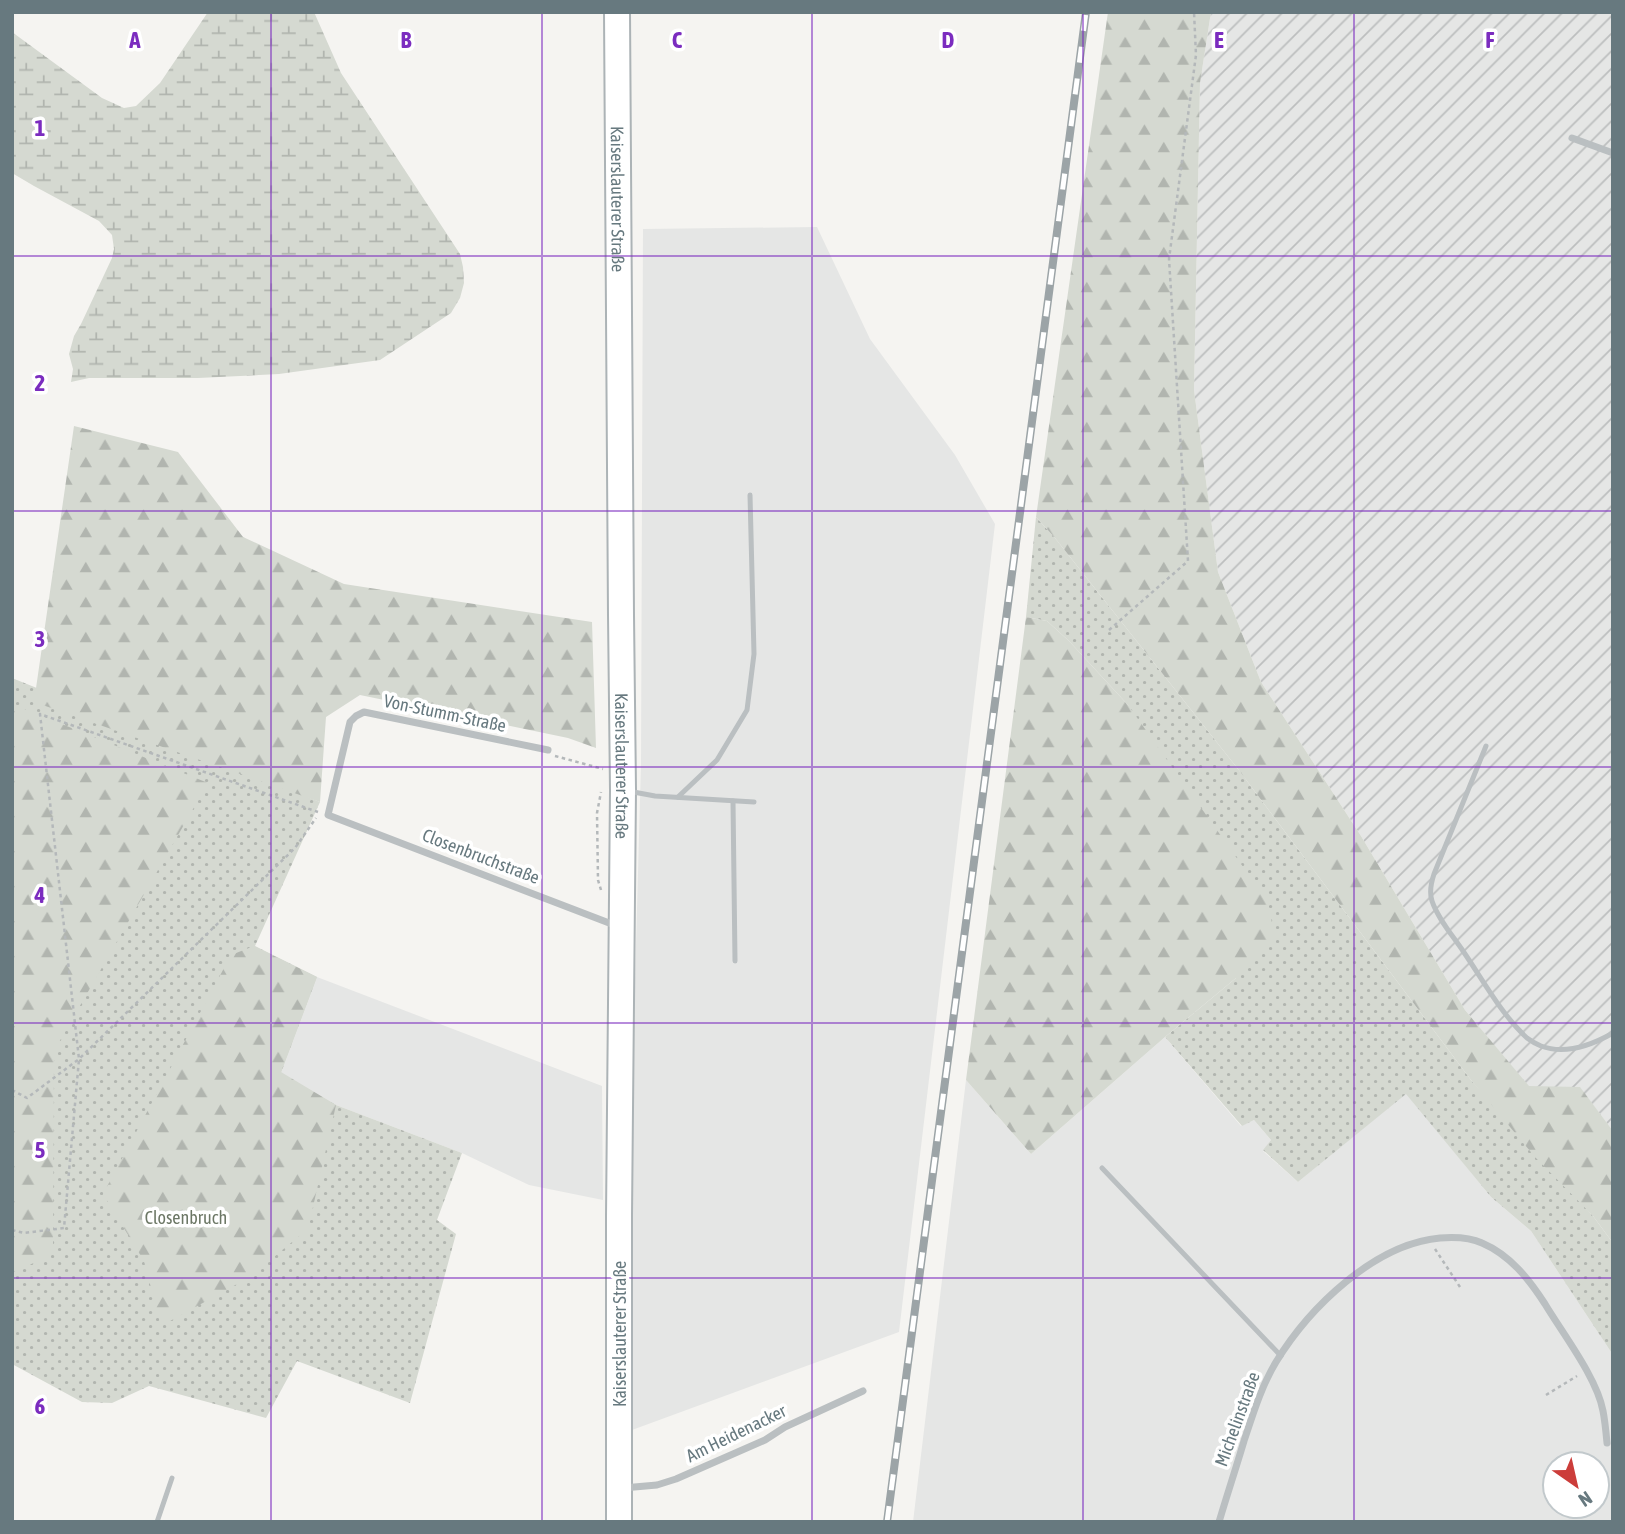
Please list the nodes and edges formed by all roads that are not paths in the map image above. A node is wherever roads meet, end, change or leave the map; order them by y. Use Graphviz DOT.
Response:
graph roads {
  1 [pos="617,12"];
  2 [pos="1572,138"];
  3 [pos="1613,153"];
  4 [pos="750,495"];
  5 [pos="1486,746"];
  6 [pos="548,750"];
  7 [pos="609,785"];
  8 [pos="678,797"];
  9 [pos="733,800"];
  10 [pos="754,802"];
  11 [pos="328,815"];
  12 [pos="621,927"];
  13 [pos="735,961"];
  14 [pos="1613,1033"];
  15 [pos="1102,1168"];
  16 [pos="1280,1356"];
  17 [pos="863,1391"];
  18 [pos="1607,1443"];
  19 [pos="172,1478"];
  20 [pos="619,1488"];
  21 [pos="157,1522"];
  22 [pos="619,1522"];
  23 [pos="1219,1522"];
  1 -- 7 [label="main road, Kaiserslauterer Straße"];
  2 -- 3 [label="street"];
  4 -- 8 [label="lane"];
  5 -- 14 [label="lane"];
  6 -- 11 [label="street, Von-Stumm-Straße"];
  7 -- 8 [label="lane"];
  7 -- 12 [label="main road, Kaiserslauterer Straße"];
  8 -- 9 [label="lane"];
  9 -- 10 [label="lane"];
  9 -- 13 [label="lane"];
  11 -- 12 [label="street, Closenbruchstraße"];
  12 -- 20 [label="main road, Kaiserslauterer Straße"];
  15 -- 16 [label="lane"];
  16 -- 18 [label="street, Michelinstraße"];
  16 -- 23 [label="street, Michelinstraße"];
  17 -- 20 [label="street, Am Heidenacker"];
  19 -- 21 [label="lane"];
  20 -- 22 [label="main road, Kaiserslauterer Straße"];
}
